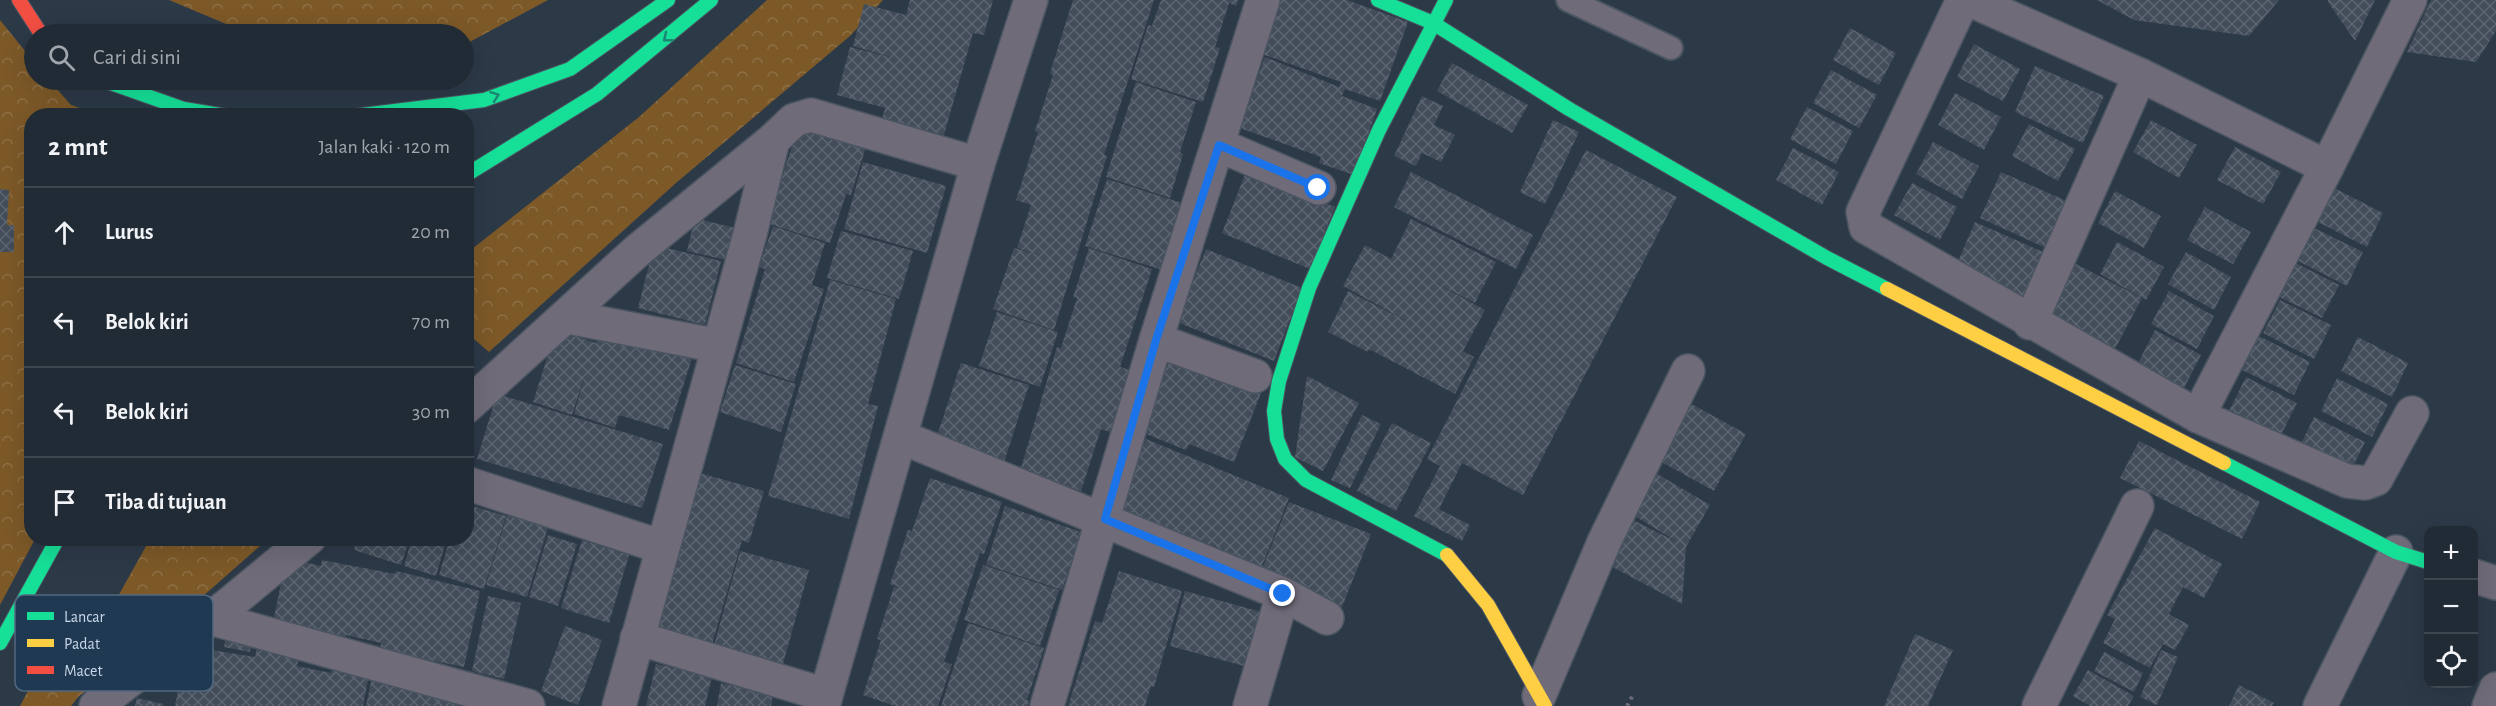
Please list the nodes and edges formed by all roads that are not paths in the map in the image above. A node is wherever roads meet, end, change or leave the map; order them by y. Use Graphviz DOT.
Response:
graph roads {
  1 [pos="19,0"];
  2 [pos="668,0"];
  3 [pos="711,0"];
  4 [pos="1031,0"];
  5 [pos="1263,0"];
  6 [pos="1378,0"];
  7 [pos="1446,0"];
  8 [pos="1568,0"];
  9 [pos="1963,0"];
  10 [pos="1970,0"];
  11 [pos="2410,0"];
  12 [pos="1433,23"];
  13 [pos="35,24"];
  14 [pos="1671,48"];
  15 [pos="2140,75"];
  16 [pos="130,90"];
  17 [pos="181,108"];
  18 [pos="419,108"];
  19 [pos="773,140"];
  20 [pos="1219,145"];
  21 [pos="978,164"];
  22 [pos="2327,167"];
  23 [pos="474,170"];
  24 [pos="1318,188"];
  25 [pos="568,316"];
  26 [pos="2030,323"];
  27 [pos="1156,340"];
  28 [pos="719,346"];
  29 [pos="1688,371"];
  30 [pos="1255,376"];
  31 [pos="474,400"];
  32 [pos="2412,413"];
  33 [pos="2198,416"];
  34 [pos="901,437"];
  35 [pos="474,486"];
  36 [pos="2137,506"];
  37 [pos="1105,519"];
  38 [pos="53,546"];
  39 [pos="300,546"];
  40 [pos="662,547"];
  41 [pos="2396,552"];
  42 [pos="2424,561"];
  43 [pos="2478,577"];
  44 [pos="2496,583"];
  45 [pos="1283,594"];
  46 [pos="23,595"];
  47 [pos="15,608"];
  48 [pos="213,616"];
  49 [pos="1327,618"];
  50 [pos="213,619"];
  51 [pos="3,628"];
  52 [pos="637,638"];
  53 [pos="2496,689"];
  54 [pos="115,691"];
  55 [pos="825,701"];
  56 [pos="1542,701"];
  57 [pos="96,706"];
  58 [pos="528,706"];
  59 [pos="619,706"];
  60 [pos="1047,706"];
  61 [pos="1250,706"];
  62 [pos="2039,706"];
  63 [pos="2320,706"];
  64 [pos="2489,706"];
  1 -- 13 [label="main road"];
  18 -- 2 [label="main road, one-way"];
  3 -- 23 [label="main road, one-way"];
  4 -- 21 [label="street"];
  5 -- 20 [label="street"];
  6 -- 12 [label="main road"];
  7 -- 12 [label="main road"];
  8 -- 14 [label="lane"];
  9 -- 26 [label="street"];
  10 -- 15 [label="street"];
  11 -- 22 [label="street"];
  12 -- 41 [label="main road"];
  12 -- 56 [label="main road"];
  15 -- 22 [label="street"];
  15 -- 26 [label="street"];
  16 -- 17 [label="main road"];
  19 -- 21 [label="street"];
  19 -- 25 [label="street"];
  19 -- 28 [label="street"];
  20 -- 24 [label="street"];
  20 -- 27 [label="street"];
  21 -- 34 [label="street"];
  22 -- 33 [label="street"];
  25 -- 28 [label="street"];
  25 -- 31 [label="street"];
  26 -- 33 [label="street"];
  27 -- 30 [label="street"];
  27 -- 37 [label="street"];
  28 -- 40 [label="street"];
  29 -- 56 [label="street"];
  32 -- 33 [label="street"];
  34 -- 37 [label="street"];
  34 -- 55 [label="street"];
  35 -- 40 [label="street"];
  36 -- 62 [label="street"];
  37 -- 45 [label="street"];
  37 -- 60 [label="street"];
  38 -- 46 [label="main road"];
  39 -- 48 [label="street"];
  40 -- 52 [label="street"];
  41 -- 42 [label="main road"];
  41 -- 63 [label="street"];
  43 -- 44 [label="street"];
  45 -- 49 [label="street"];
  45 -- 61 [label="street"];
  47 -- 51 [label="main road"];
  50 -- 58 [label="street"];
  52 -- 55 [label="street"];
  52 -- 59 [label="street"];
  53 -- 64 [label="street"];
  54 -- 57 [label="street"];
}
